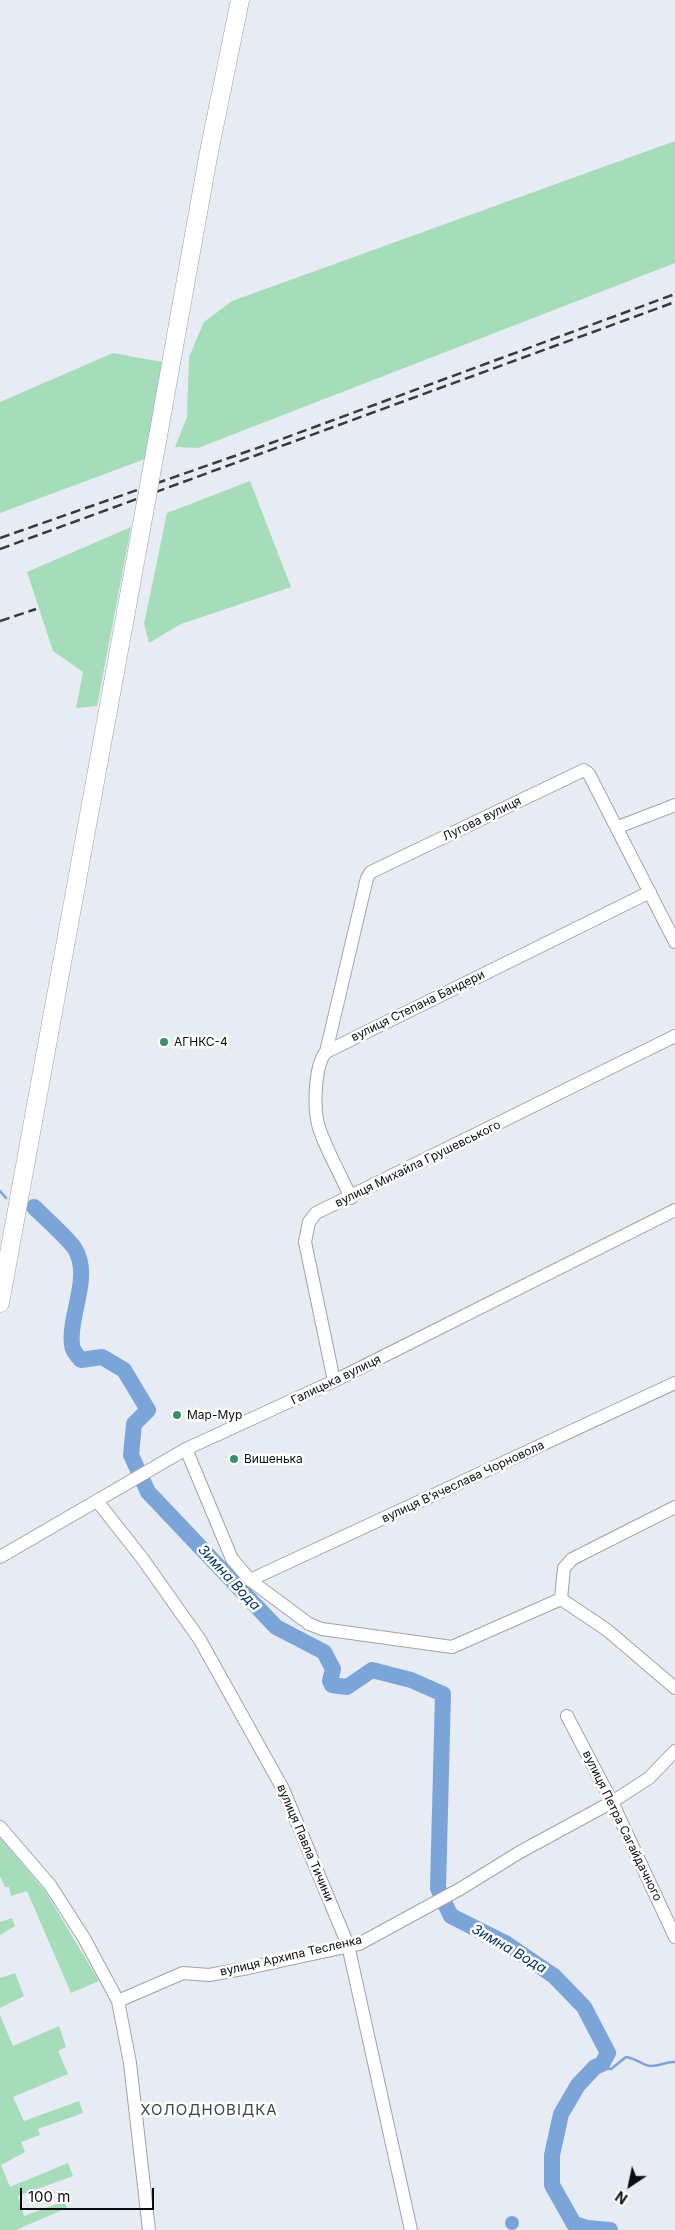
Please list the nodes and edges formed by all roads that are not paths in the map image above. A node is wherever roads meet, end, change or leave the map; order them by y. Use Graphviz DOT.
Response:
graph roads {
  1 [pos="240,0"];
  2 [pos="675,805"];
  3 [pos="618,827"];
  4 [pos="650,892"];
  5 [pos="675,942"];
  6 [pos="675,1036"];
  7 [pos="326,1052"];
  8 [pos="351,1198"];
  9 [pos="674,1214"];
  10 [pos="0,1303"];
  11 [pos="334,1381"];
  12 [pos="675,1384"];
  13 [pos="186,1449"];
  14 [pos="97,1501"];
  15 [pos="675,1507"];
  16 [pos="0,1557"];
  17 [pos="250,1580"];
  18 [pos="561,1600"];
  19 [pos="675,1688"];
  20 [pos="567,1716"];
  21 [pos="675,1751"];
  22 [pos="612,1802"];
  23 [pos="0,1827"];
  24 [pos="675,1937"];
  25 [pos="348,1945"];
  26 [pos="118,2001"];
  27 [pos="149,2230"];
  28 [pos="411,2230"];
  1 -- 10 [label="highway, bridge"];
  2 -- 3 [label="street"];
  3 -- 4 [label="street, Лугова вулиця"];
  3 -- 7 [label="street, Лугова вулиця"];
  4 -- 5 [label="street, Лугова вулиця"];
  4 -- 7 [label="street, вулиця Степана Бандери"];
  6 -- 8 [label="street, вулиця Михайла Грушевського"];
  7 -- 8 [label="street"];
  8 -- 11 [label="street, вулиця Михайла Грушевського"];
  9 -- 11 [label="street, Галицька вулиця"];
  11 -- 13 [label="street, Галицька вулиця"];
  12 -- 17 [label="street, вулиця Вʼячеслава Чорновола"];
  13 -- 14 [label="street, Галицька вулиця"];
  13 -- 17 [label="street"];
  14 -- 16 [label="street, Галицька вулиця"];
  14 -- 25 [label="street, вулиця Павла Тичини"];
  15 -- 18 [label="street"];
  17 -- 18 [label="street"];
  18 -- 19 [label="street"];
  20 -- 22 [label="street, вулиця Петра Сагайдачного"];
  21 -- 22 [label="street, вулиця Архипа Тесленка"];
  22 -- 24 [label="street, вулиця Петра Сагайдачного"];
  22 -- 25 [label="street, вулиця Архипа Тесленка"];
  23 -- 26 [label="street"];
  25 -- 26 [label="street, вулиця Архипа Тесленка"];
  25 -- 28 [label="street, вулиця Павла Тичини"];
  26 -- 27 [label="street"];
}
